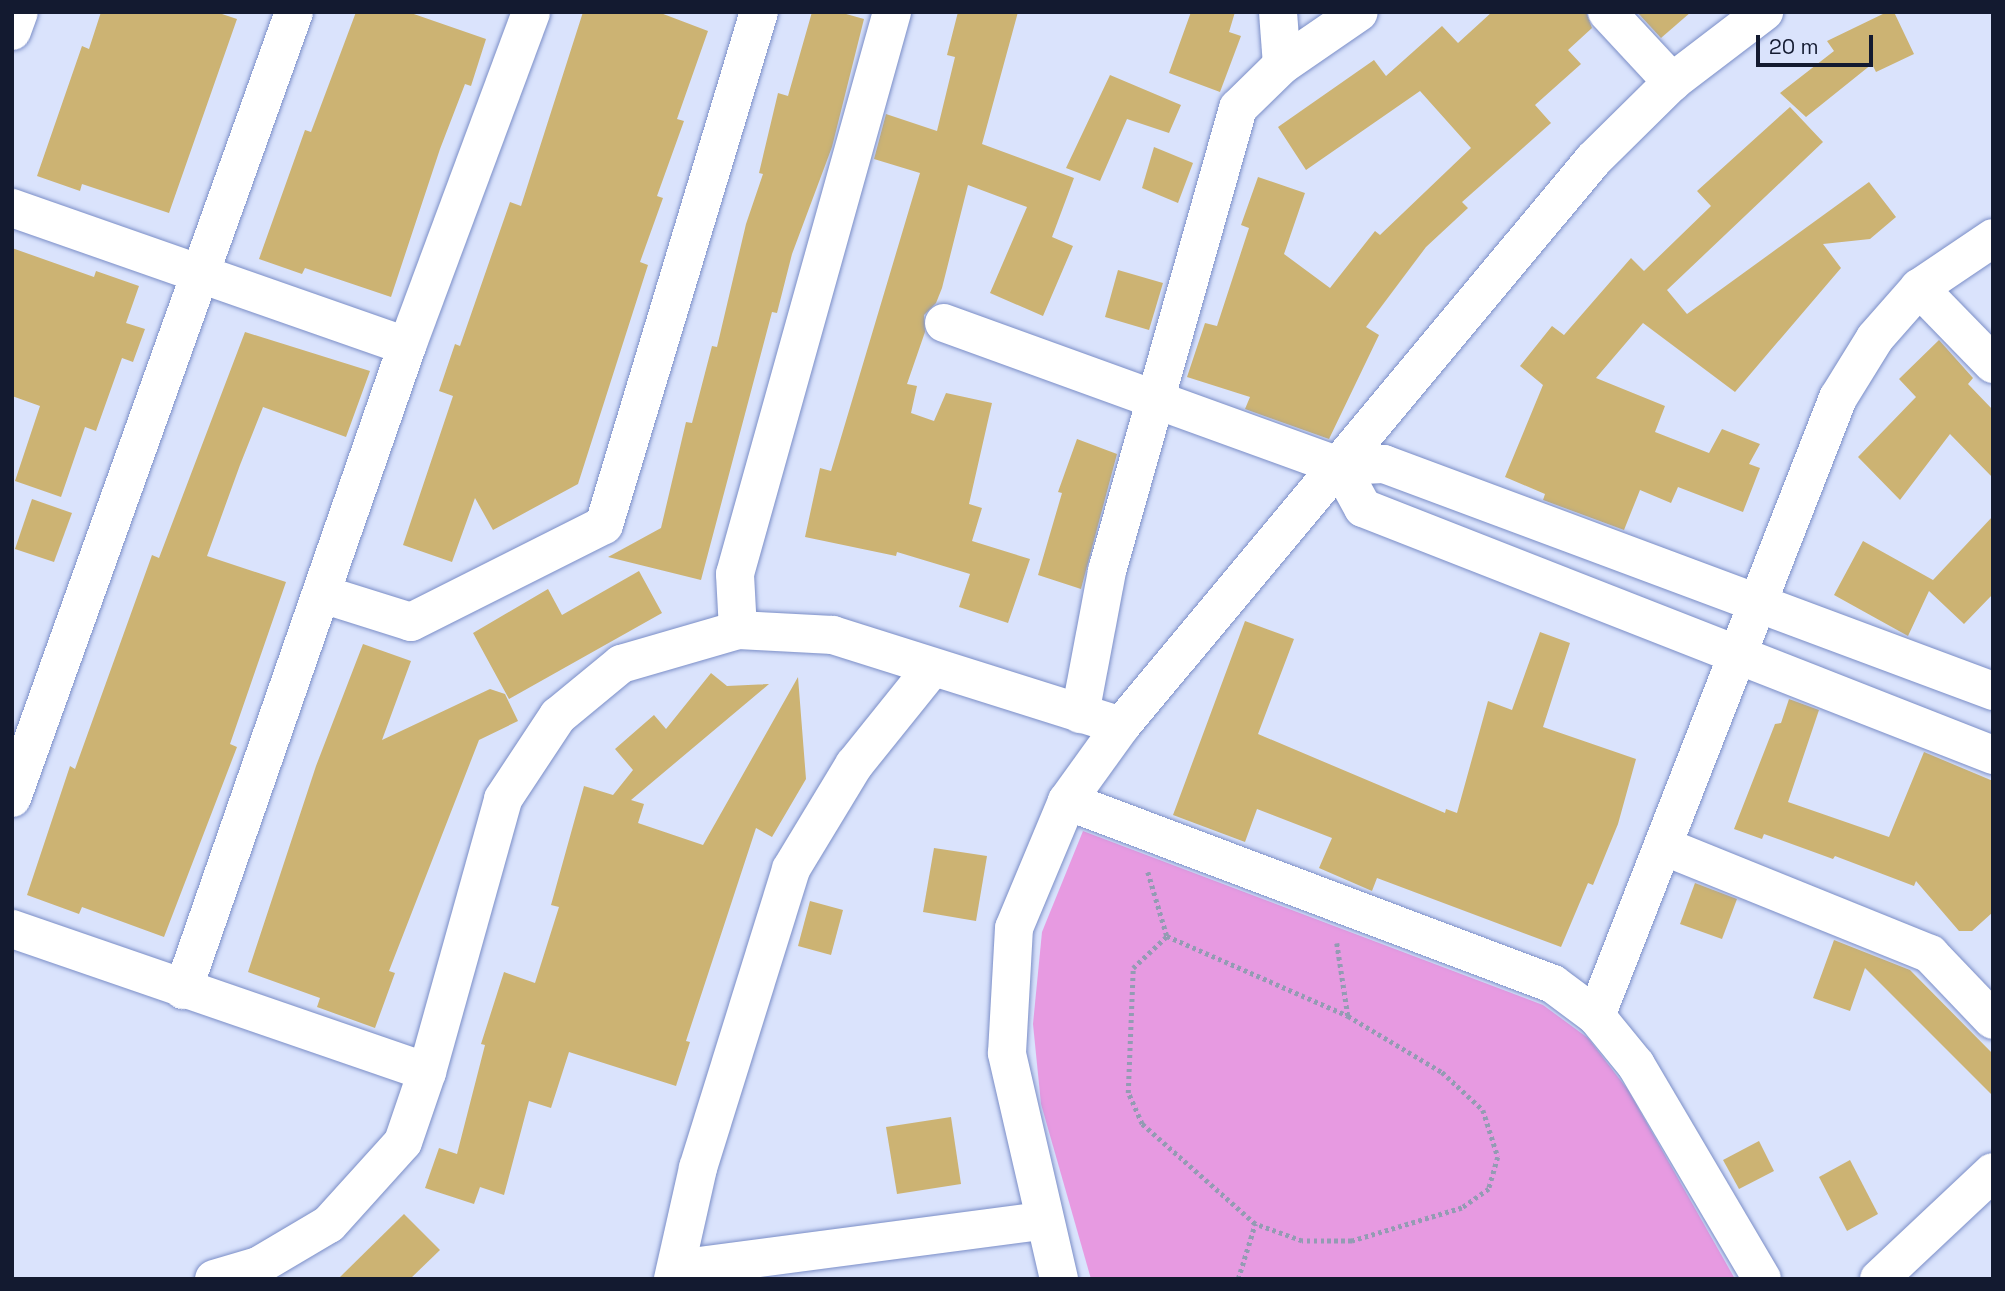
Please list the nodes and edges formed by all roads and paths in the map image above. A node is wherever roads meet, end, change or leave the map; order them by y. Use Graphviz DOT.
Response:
graph roads {
  1 [pos="19,12"];
  2 [pos="294,12"];
  3 [pos="531,12"];
  4 [pos="759,12"];
  5 [pos="892,12"];
  6 [pos="1278,12"];
  7 [pos="1359,12"];
  8 [pos="1607,12"];
  9 [pos="1765,12"];
  10 [pos="12,31"];
  11 [pos="1282,65"];
  12 [pos="1672,82"];
  13 [pos="12,208"];
  14 [pos="1993,238"];
  15 [pos="199,275"];
  16 [pos="1919,288"];
  17 [pos="944,323"];
  18 [pos="407,346"];
  19 [pos="1993,364"];
  20 [pos="1154,402"];
  21 [pos="1340,466"];
  22 [pos="322,594"];
  23 [pos="1756,604"];
  24 [pos="738,630"];
  25 [pos="1738,657"];
  26 [pos="932,668"];
  27 [pos="1993,691"];
  28 [pos="1080,713"];
  29 [pos="1121,726"];
  30 [pos="1993,755"];
  31 [pos="12,798"];
  32 [pos="1067,802"];
  33 [pos="1131,825"];
  34 [pos="1663,846"];
  35 [pos="1332,901"];
  36 [pos="12,929"];
  37 [pos="1167,936"];
  38 [pos="183,990"];
  39 [pos="1348,1016"];
  40 [pos="1596,1016"];
  41 [pos="1993,1020"];
  42 [pos="427,1072"];
  43 [pos="1993,1172"];
  44 [pos="1043,1221"];
  45 [pos="1255,1224"];
  46 [pos="675,1274"];
  47 [pos="214,1279"];
  48 [pos="1059,1279"];
  49 [pos="1238,1279"];
  50 [pos="1762,1279"];
  51 [pos="1879,1279"];
  1 -- 10 [label="street"];
  2 -- 15 [label="street"];
  3 -- 18 [label="street"];
  4 -- 22 [label="street"];
  5 -- 24 [label="street"];
  6 -- 11 [label="street"];
  7 -- 11 [label="street"];
  8 -- 12 [label="street"];
  9 -- 12 [label="street"];
  11 -- 20 [label="street"];
  12 -- 21 [label="street"];
  13 -- 15 [label="street"];
  14 -- 16 [label="street"];
  15 -- 18 [label="street"];
  15 -- 31 [label="street"];
  16 -- 19 [label="street"];
  16 -- 23 [label="street"];
  17 -- 20 [label="street"];
  18 -- 22 [label="street"];
  20 -- 21 [label="street"];
  20 -- 28 [label="street"];
  21 -- 23 [label="street"];
  21 -- 25 [label="street"];
  21 -- 29 [label="street"];
  22 -- 38 [label="street"];
  23 -- 25 [label="street"];
  23 -- 27 [label="street"];
  24 -- 26 [label="street"];
  24 -- 42 [label="street"];
  25 -- 30 [label="street"];
  25 -- 34 [label="street"];
  26 -- 28 [label="street"];
  26 -- 46 [label="street"];
  28 -- 29 [label="street"];
  29 -- 32 [label="street"];
  32 -- 33 [label="street"];
  32 -- 44 [label="street"];
  33 -- 35 [label="street"];
  33 -- 37 [label="path"];
  34 -- 40 [label="street"];
  34 -- 41 [label="street"];
  35 -- 39 [label="path"];
  35 -- 40 [label="street"];
  36 -- 38 [label="street"];
  37 -- 39 [label="path"];
  37 -- 45 [label="path"];
  38 -- 42 [label="street"];
  39 -- 45 [label="path"];
  40 -- 50 [label="street"];
  42 -- 47 [label="street"];
  43 -- 51 [label="street"];
  44 -- 46 [label="street"];
  44 -- 48 [label="street"];
  45 -- 49 [label="path"];
}
